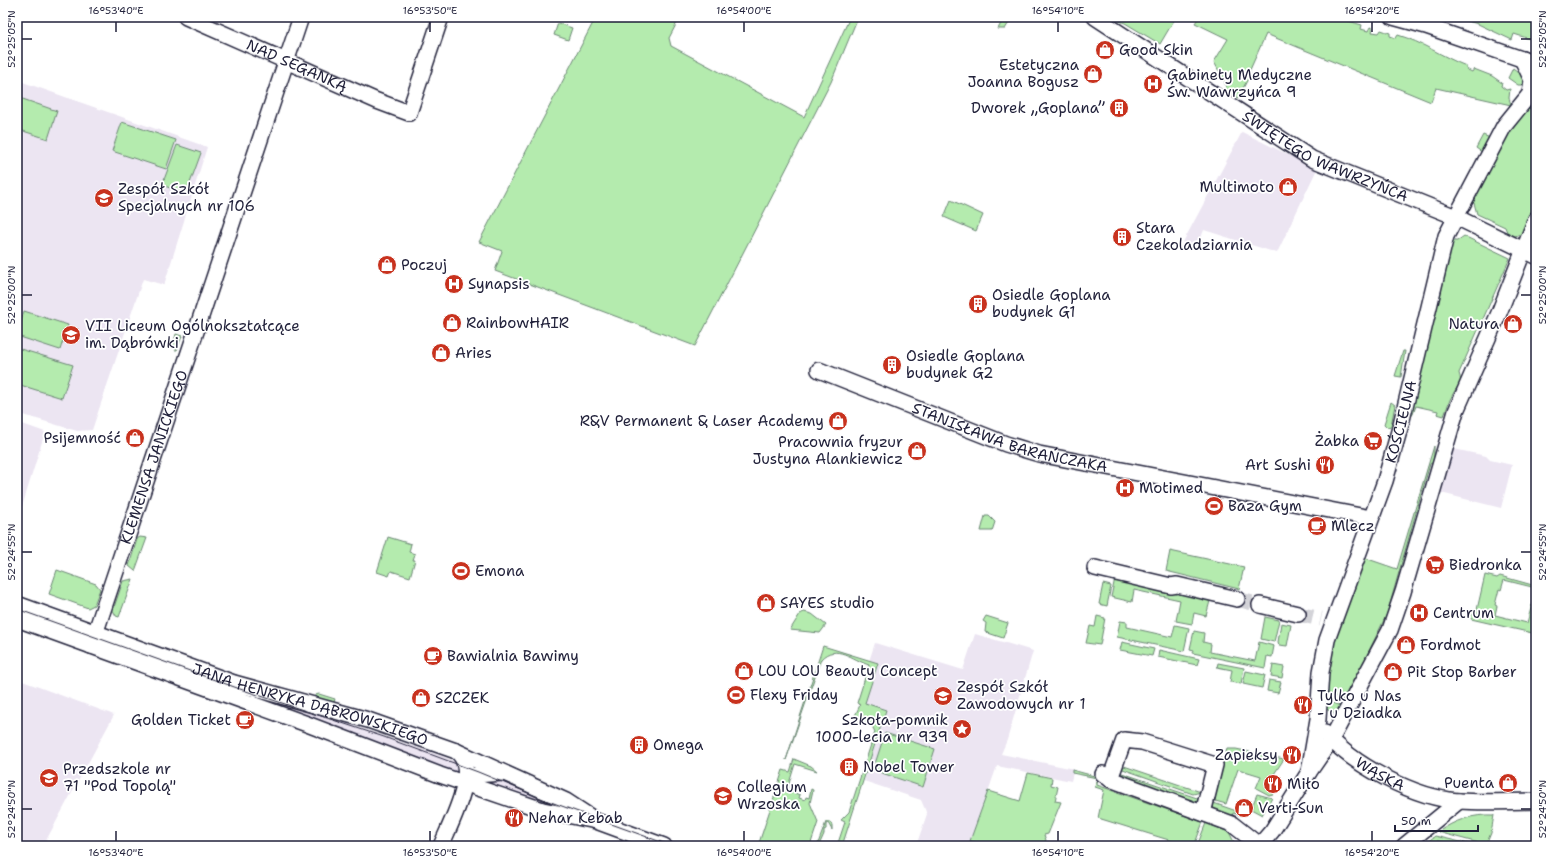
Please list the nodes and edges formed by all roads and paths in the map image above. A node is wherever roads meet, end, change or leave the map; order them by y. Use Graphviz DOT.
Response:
graph roads {
  1 [pos="186,17"];
  2 [pos="301,17"];
  3 [pos="442,17"];
  4 [pos="1095,17"];
  5 [pos="1392,17"];
  6 [pos="1529,61"];
  7 [pos="286,62"];
  8 [pos="1533,92"];
  9 [pos="1456,217"];
  10 [pos="1536,219"];
  11 [pos="1530,253"];
  12 [pos="819,370"];
  13 [pos="1371,518"];
  14 [pos="1095,568"];
  15 [pos="1237,599"];
  16 [pos="17,604"];
  17 [pos="1260,605"];
  18 [pos="1298,614"];
  19 [pos="17,619"];
  20 [pos="93,640"];
  21 [pos="1318,693"];
  22 [pos="1349,707"];
  23 [pos="1318,719"];
  24 [pos="1332,740"];
  25 [pos="456,751"];
  26 [pos="506,772"];
  27 [pos="1309,772"];
  28 [pos="466,783"];
  29 [pos="1459,801"];
  30 [pos="1536,801"];
  31 [pos="1203,813"];
  32 [pos="596,821"];
  33 [pos="441,846"];
  34 [pos="664,846"];
  35 [pos="1260,846"];
  36 [pos="1404,846"];
  1 -- 7 [label="street, NAD SEGANKĄ"];
  2 -- 7 [label="street, KLEMENSA JANICKIEGO"];
  3 -- 7 [label="street, NAD SEGANKĄ"];
  4 -- 9 [label="street, ŚWIĘTEGO WAWRZYŃCA"];
  5 -- 6 [label="street"];
  6 -- 8 [label="street"];
  7 -- 20 [label="street, KLEMENSA JANICKIEGO"];
  8 -- 9 [label="street, KOŚCIELNA"];
  9 -- 11 [label="street, ŚWIĘTEGO WAWRZYŃCA"];
  9 -- 13 [label="street, KOŚCIELNA"];
  10 -- 11 [label="street, KOŚCIELNA"];
  11 -- 22 [label="street, KOŚCIELNA"];
  12 -- 13 [label="street, STANISŁAWA BARAŃCZAKA"];
  13 -- 21 [label="street, KOŚCIELNA"];
  14 -- 15 [label="street"];
  16 -- 20 [label="street, JANA HENRYKA DĄBROWSKIEGO"];
  17 -- 18 [label="street"];
  19 -- 20 [label="street, JANA HENRYKA DĄBROWSKIEGO"];
  20 -- 25 [label="street, JANA HENRYKA DĄBROWSKIEGO"];
  20 -- 28 [label="street, JANA HENRYKA DĄBROWSKIEGO"];
  21 -- 22 [label="street"];
  21 -- 23 [label="street, KOŚCIELNA"];
  22 -- 24 [label="street, KOŚCIELNA"];
  23 -- 24 [label="street, WĄSKA"];
  23 -- 27 [label="street, KOŚCIELNA"];
  24 -- 27 [label="street, KOŚCIELNA"];
  24 -- 29 [label="street, WĄSKA"];
  25 -- 26 [label="street, JANA HENRYKA DĄBROWSKIEGO"];
  25 -- 28 [label="street"];
  26 -- 28 [label="street"];
  26 -- 32 [label="street, JANA HENRYKA DĄBROWSKIEGO"];
  27 -- 35 [label="street, KOŚCIELNA"];
  28 -- 32 [label="street, JANA HENRYKA DĄBROWSKIEGO"];
  28 -- 33 [label="street"];
  29 -- 30 [label="street, WĄSKA"];
  29 -- 36 [label="street"];
  31 -- 31 [label="street"];
  31 -- 35 [label="street"];
  32 -- 34 [label="street, JANA HENRYKA DĄBROWSKIEGO"];
}
